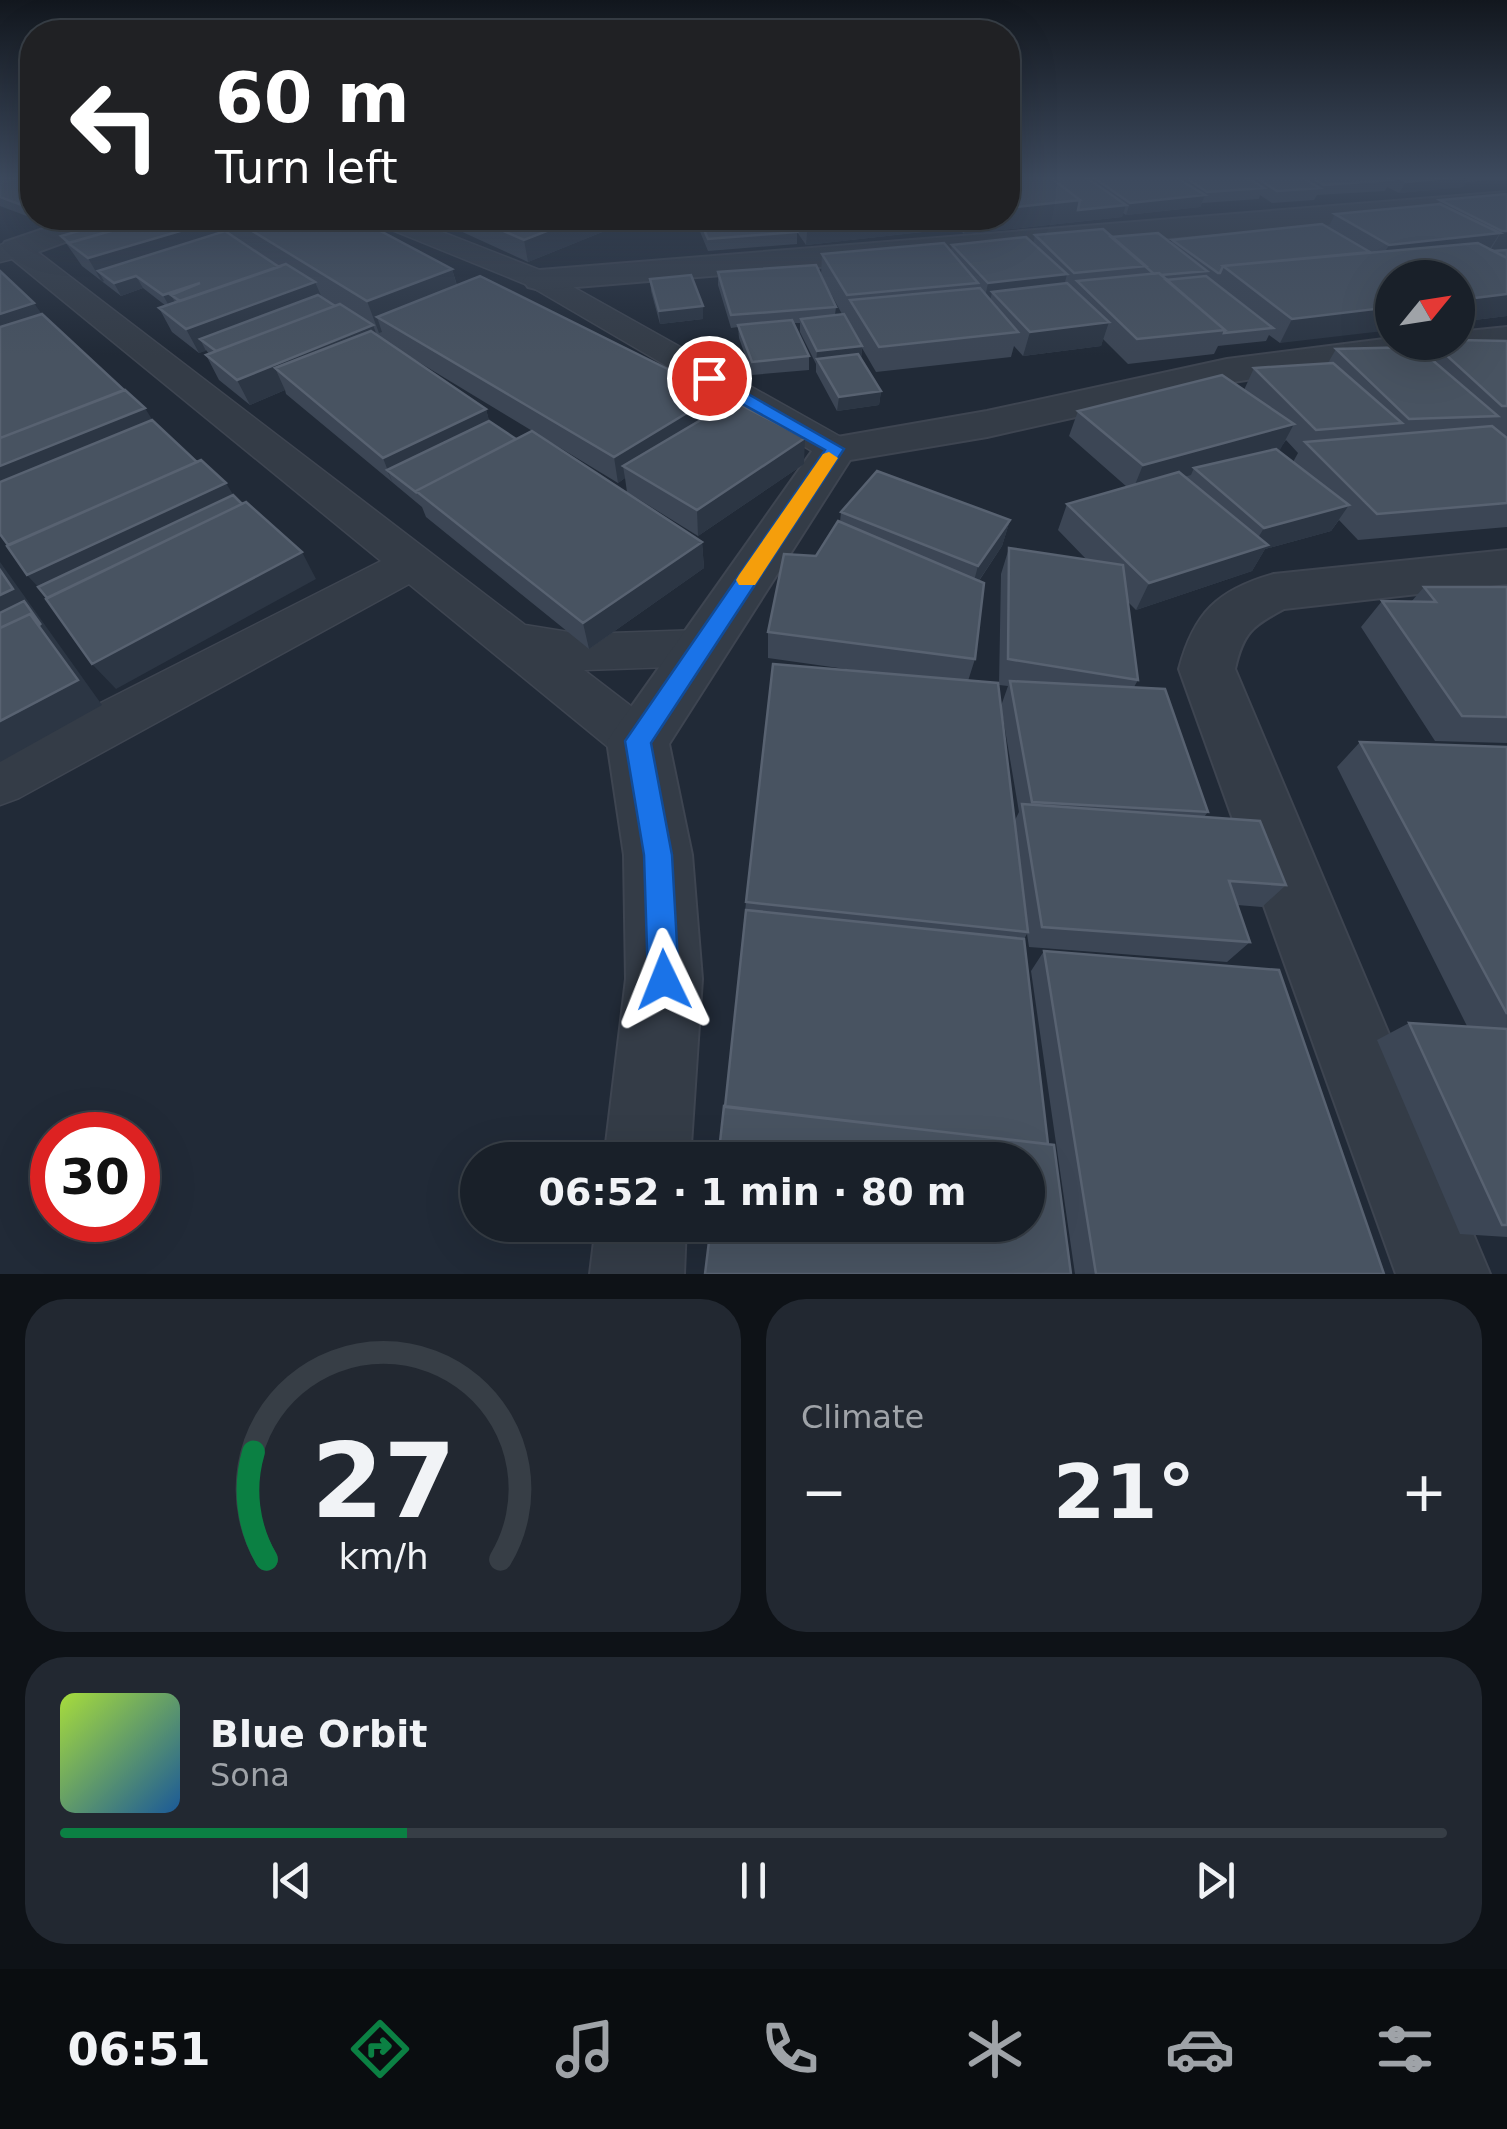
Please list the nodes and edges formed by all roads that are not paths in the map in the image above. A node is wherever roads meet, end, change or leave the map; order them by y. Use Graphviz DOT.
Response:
graph roads {
  1 [pos="50,236"];
  2 [pos="430,236"];
  3 [pos="1066,236"];
  4 [pos="8,251"];
  5 [pos="540,280"];
  6 [pos="1507,338"];
  7 [pos="835,449"];
  8 [pos="412,564"];
  9 [pos="1507,566"];
  10 [pos="507,639"];
  11 [pos="701,648"];
  12 [pos="638,741"];
  13 [pos="0,780"];
  14 [pos="649,1142"];
  15 [pos="639,1242"];
  16 [pos="636,1274"];
  17 [pos="1442,1274"];
  1 -- 4 [label="street"];
  2 -- 5 [label="lane"];
  3 -- 5 [label="street"];
  4 -- 8 [label="lane"];
  5 -- 7 [label="lane"];
  6 -- 7 [label="street"];
  7 -- 11 [label="street"];
  8 -- 10 [label="lane"];
  8 -- 13 [label="lane"];
  9 -- 17 [label="street"];
  10 -- 11 [label="lane"];
  10 -- 12 [label="lane"];
  11 -- 12 [label="street"];
  12 -- 14 [label="street"];
  15 -- 16 [label="street"];
}
